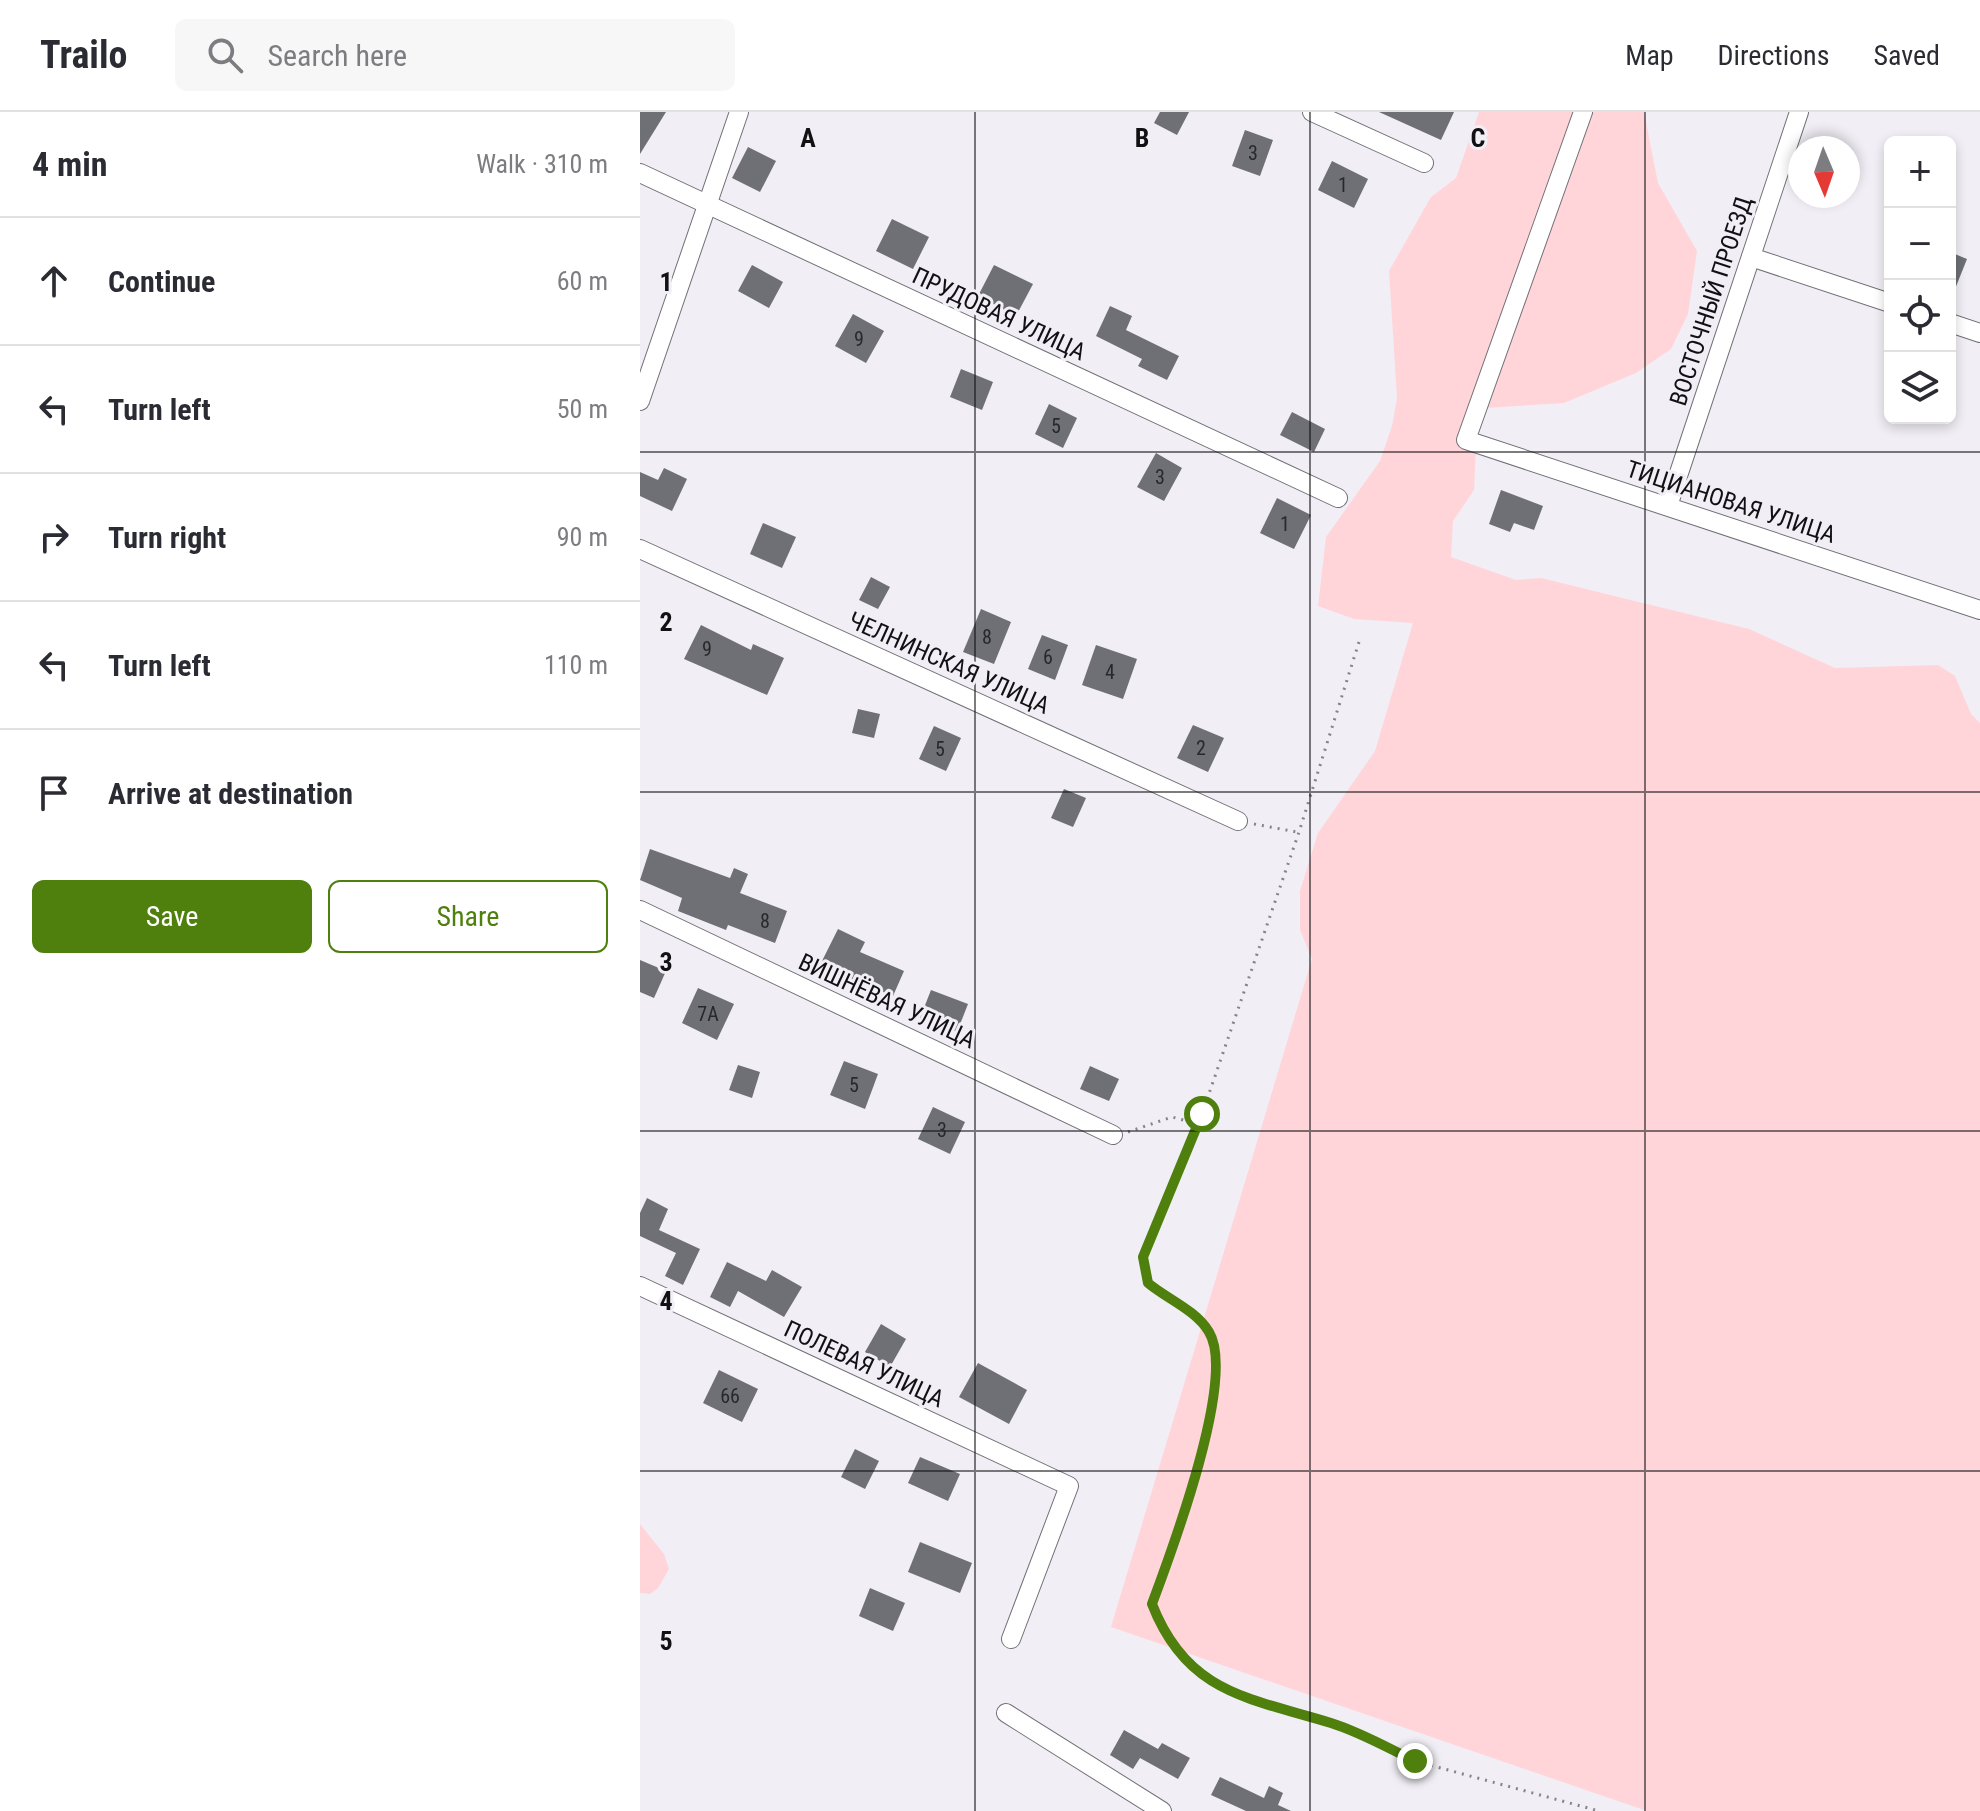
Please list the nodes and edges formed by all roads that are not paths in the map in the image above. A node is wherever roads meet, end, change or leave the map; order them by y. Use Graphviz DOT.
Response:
graph roads {
  1 [pos="739,112"];
  2 [pos="1312,112"];
  3 [pos="1583,112"];
  4 [pos="1799,112"];
  5 [pos="1424,163"];
  6 [pos="640,173"];
  7 [pos="708,205"];
  8 [pos="1751,257"];
  9 [pos="1884,301"];
  10 [pos="1956,325"];
  11 [pos="1980,333"];
  12 [pos="640,401"];
  13 [pos="1338,498"];
  14 [pos="1668,506"];
  15 [pos="640,549"];
  16 [pos="1980,610"];
  17 [pos="1238,821"];
  18 [pos="640,910"];
  19 [pos="1113,1135"];
  20 [pos="640,1286"];
  21 [pos="1011,1639"];
  22 [pos="1006,1713"];
  23 [pos="1162,1811"];
  1 -- 7 [label="street"];
  2 -- 5 [label="street"];
  3 -- 14 [label="street, ТИЦИАНОВАЯ УЛИЦА"];
  4 -- 8 [label="street, ВОСТОЧНЫЙ ПРОЕЗД"];
  6 -- 7 [label="street, ПРУДОВАЯ УЛИЦА"];
  7 -- 12 [label="street"];
  7 -- 13 [label="street, ПРУДОВАЯ УЛИЦА"];
  8 -- 9 [label="street"];
  8 -- 14 [label="street, ВОСТОЧНЫЙ ПРОЕЗД"];
  10 -- 11 [label="street"];
  14 -- 16 [label="street, ТИЦИАНОВАЯ УЛИЦА"];
  15 -- 17 [label="street, ЧЕЛНИНСКАЯ УЛИЦА"];
  18 -- 19 [label="street, ВИШНЁВАЯ УЛИЦА"];
  20 -- 21 [label="street, ПОЛЕВАЯ УЛИЦА"];
  22 -- 23 [label="street"];
}
